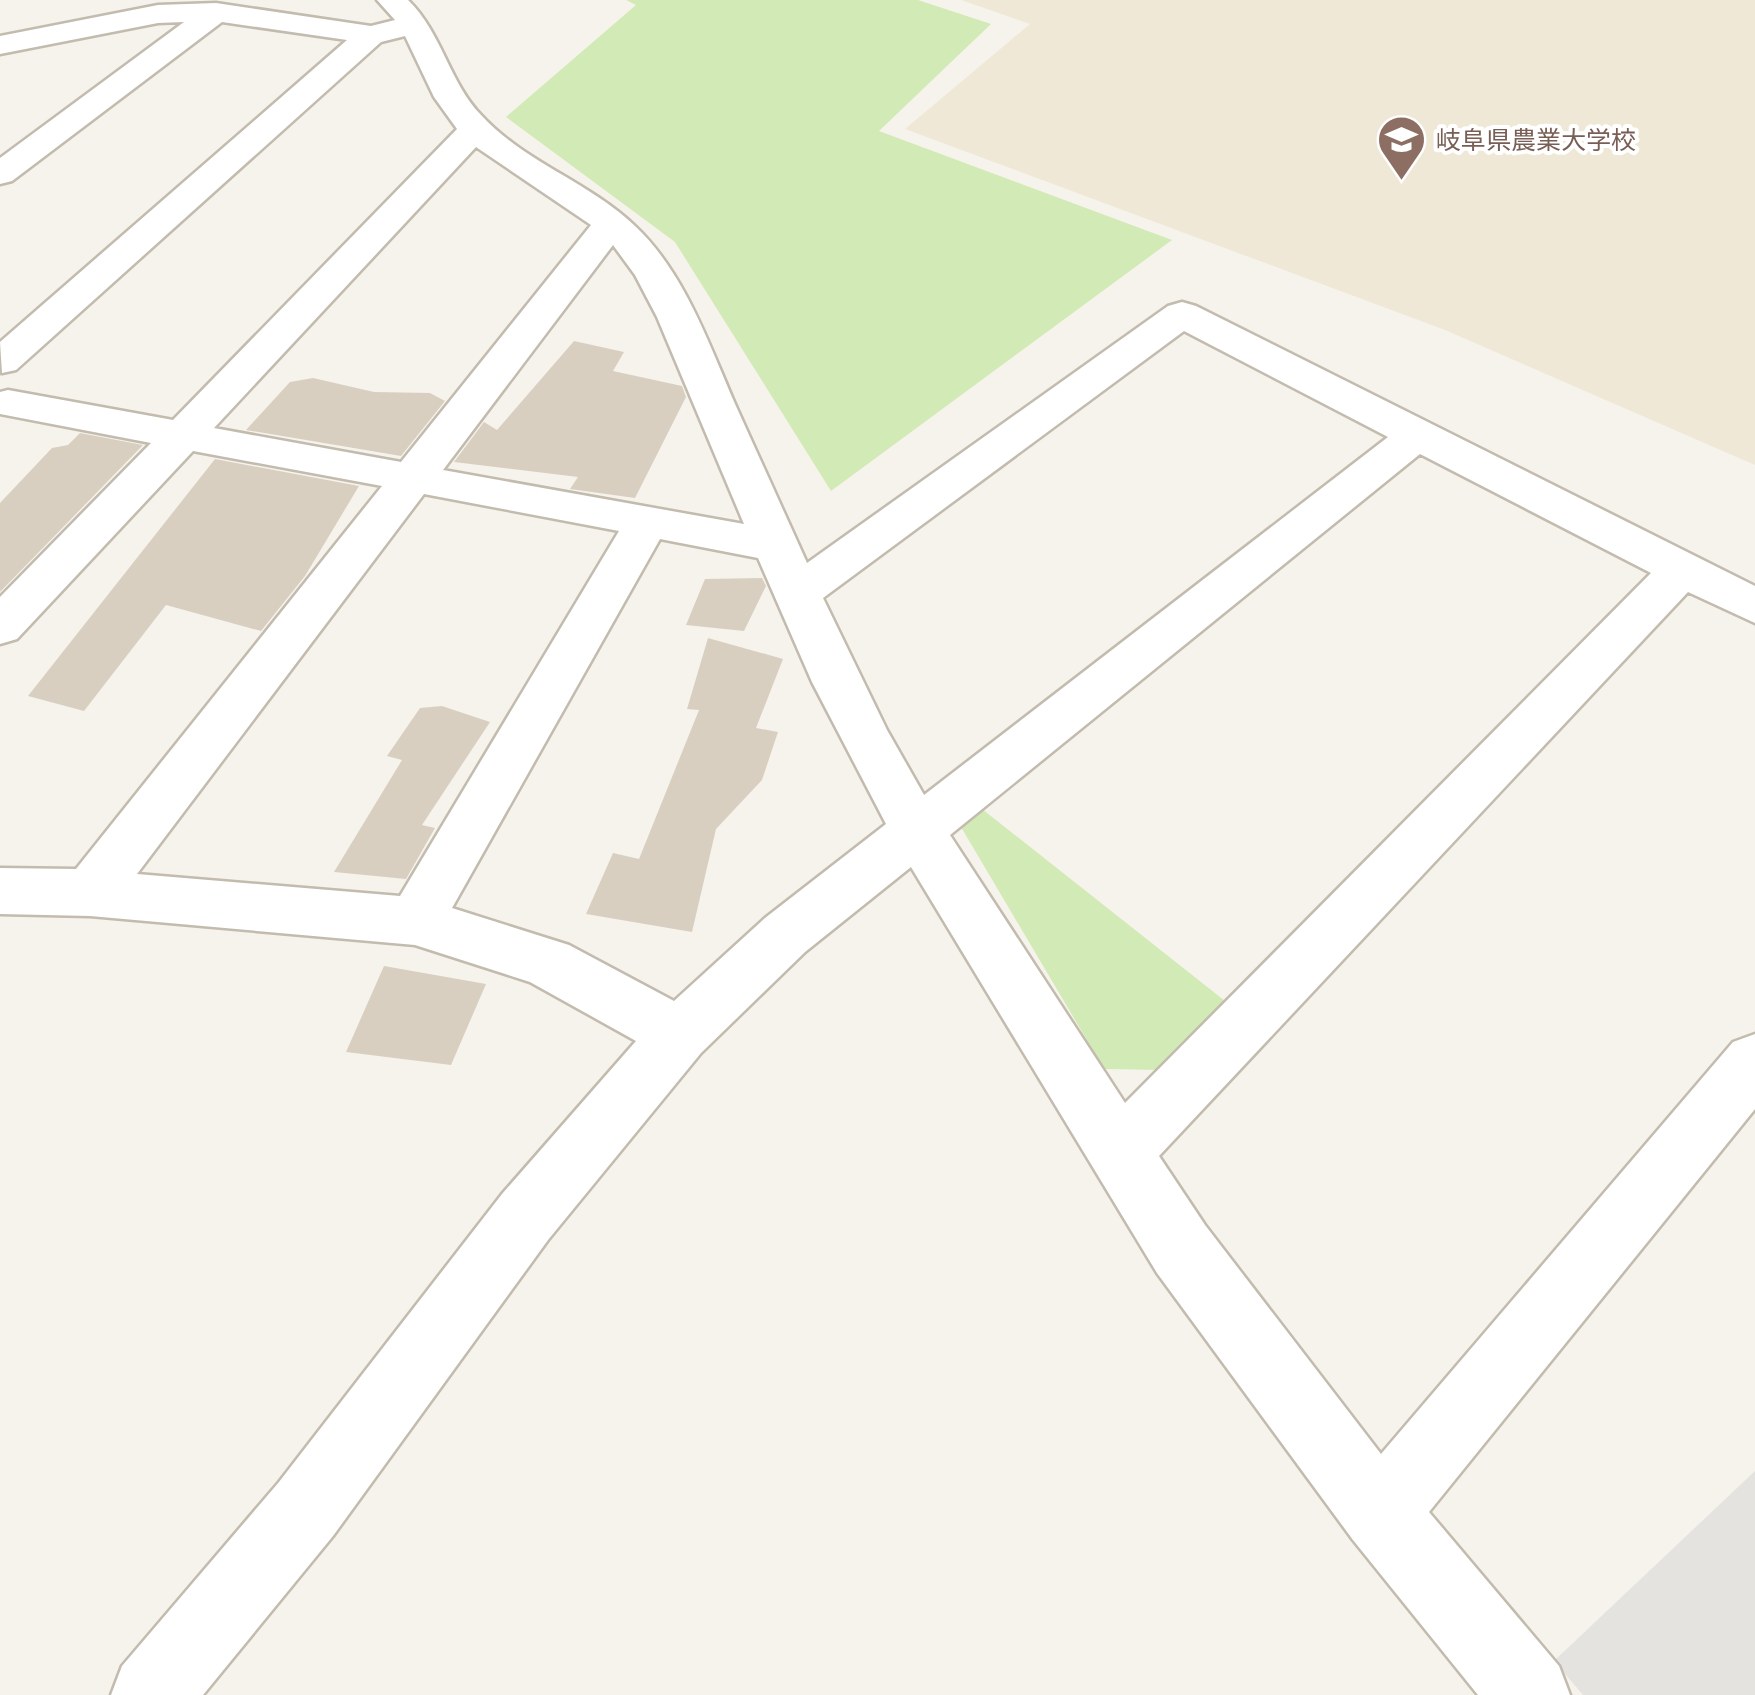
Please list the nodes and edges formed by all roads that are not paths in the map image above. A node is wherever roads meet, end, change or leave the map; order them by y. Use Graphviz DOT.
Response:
graph roads {
  1 [pos="216,12"];
  2 [pos="403,12"];
  3 [pos="371,35"];
  4 [pos="0,45"];
  5 [pos="474,129"];
  6 [pos="0,174"];
  7 [pos="610,224"];
  8 [pos="1,361"];
  9 [pos="4,406"];
  10 [pos="182,434"];
  11 [pos="1416,435"];
  12 [pos="411,478"];
  13 [pos="647,523"];
  14 [pos="778,546"];
  15 [pos="1682,570"];
  16 [pos="796,595"];
  17 [pos="1755,606"];
  18 [pos="0,627"];
  19 [pos="917,830"];
  20 [pos="0,892"];
  21 [pos="90,893"];
  22 [pos="415,921"];
  23 [pos="680,1034"];
  24 [pos="1755,1062"];
  25 [pos="1120,1153"];
  26 [pos="1380,1512"];
  27 [pos="152,1695"];
  28 [pos="1530,1695"];
  1 -- 3 [label="street"];
  1 -- 4 [label="street"];
  1 -- 6 [label="street"];
  2 -- 3 [label="street"];
  2 -- 5 [label="street"];
  3 -- 8 [label="street"];
  5 -- 7 [label="street"];
  5 -- 10 [label="street"];
  7 -- 12 [label="street"];
  7 -- 14 [label="street"];
  8 -- 9 [label="street"];
  9 -- 10 [label="street"];
  10 -- 12 [label="street"];
  10 -- 18 [label="street"];
  11 -- 15 [label="street"];
  11 -- 16 [label="street"];
  11 -- 19 [label="street"];
  12 -- 13 [label="street"];
  12 -- 21 [label="street"];
  13 -- 14 [label="street"];
  13 -- 22 [label="street"];
  14 -- 16 [label="street"];
  15 -- 17 [label="street"];
  15 -- 25 [label="street"];
  16 -- 19 [label="street"];
  19 -- 23 [label="street"];
  19 -- 25 [label="street"];
  20 -- 21 [label="street"];
  21 -- 22 [label="street"];
  22 -- 23 [label="street"];
  23 -- 27 [label="street"];
  24 -- 26 [label="street"];
  25 -- 26 [label="street"];
  26 -- 28 [label="street"];
}
